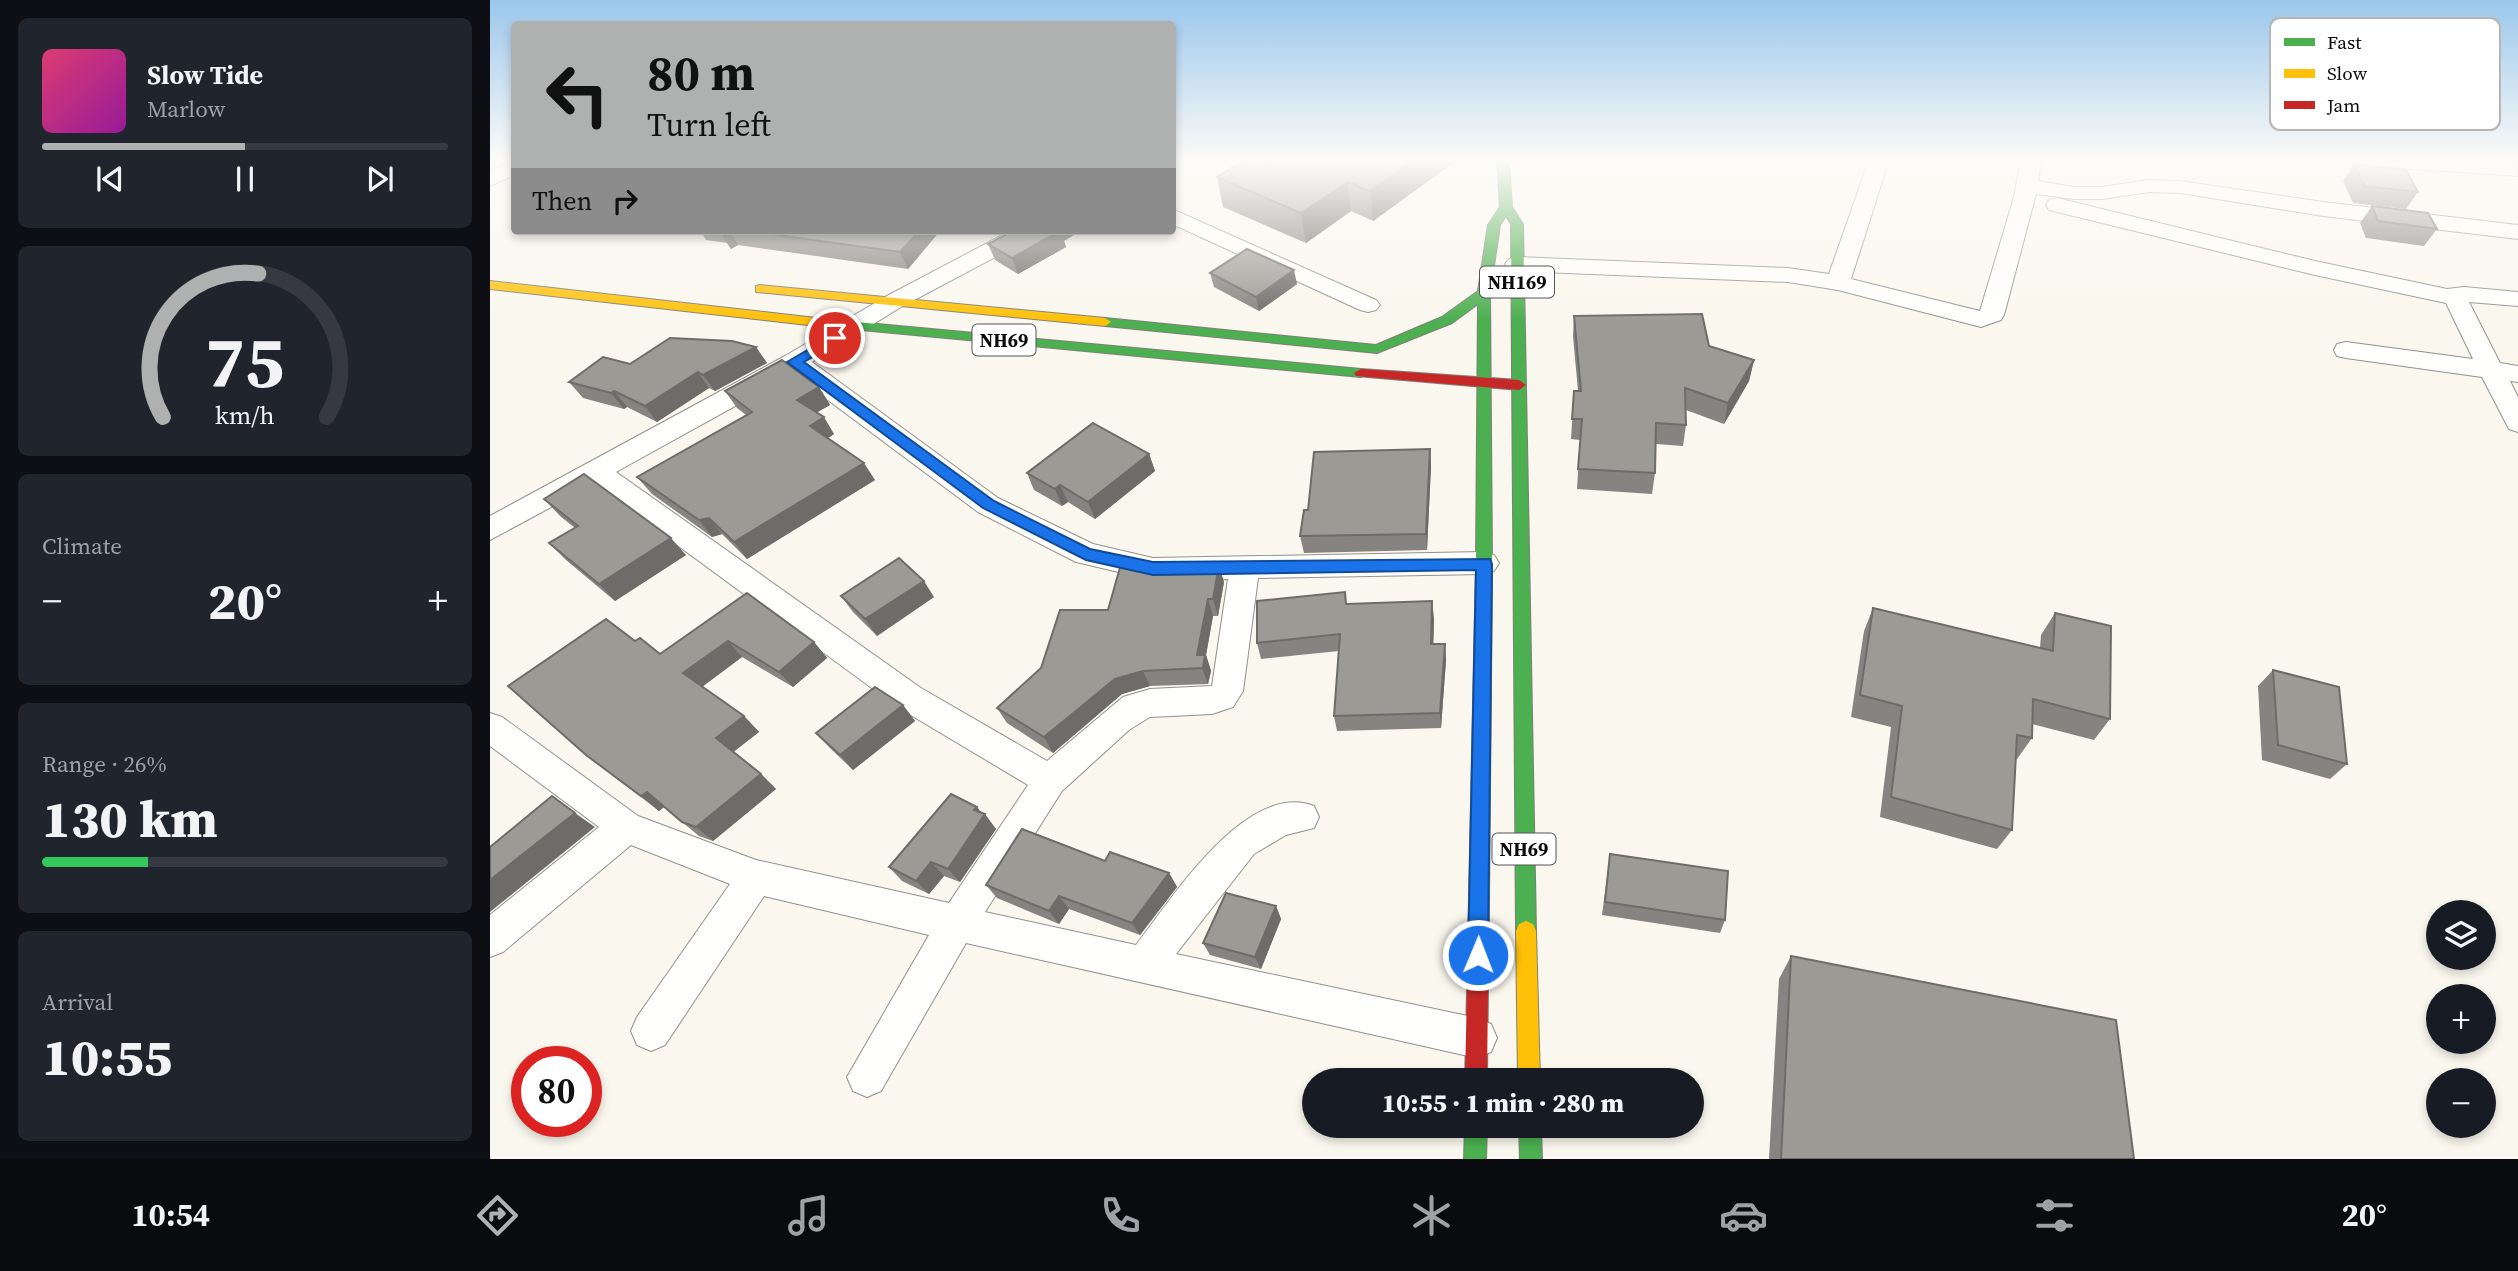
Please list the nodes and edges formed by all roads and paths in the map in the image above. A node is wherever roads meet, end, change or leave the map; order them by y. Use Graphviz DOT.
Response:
graph roads {
  1 [pos="1501,214"];
  2 [pos="1511,214"];
  3 [pos="1860,214"];
  4 [pos="2020,214"];
  5 [pos="2110,214"];
  6 [pos="2366,214"];
  7 [pos="1176,217"];
  8 [pos="2518,232"];
  9 [pos="990,235"];
  10 [pos="1020,235"];
  11 [pos="1006,243"];
  12 [pos="1517,264"];
  13 [pos="1838,283"];
  14 [pos="490,285"];
  15 [pos="741,287"];
  16 [pos="1484,293"];
  17 [pos="2455,298"];
  18 [pos="2518,299"];
  19 [pos="893,303"];
  20 [pos="1368,305"];
  21 [pos="856,326"];
  22 [pos="1377,349"];
  23 [pos="2346,350"];
  24 [pos="1416,352"];
  25 [pos="1475,357"];
  26 [pos="1518,360"];
  27 [pos="794,362"];
  28 [pos="2489,370"];
  29 [pos="2518,374"];
  30 [pos="1401,376"];
  31 [pos="1482,383"];
  32 [pos="1519,385"];
  33 [pos="1431,393"];
  34 [pos="1466,416"];
  35 [pos="2518,423"];
  36 [pos="1483,437"];
  37 [pos="595,471"];
  38 [pos="490,529"];
  39 [pos="1484,564"];
  40 [pos="1245,567"];
  41 [pos="490,726"];
  42 [pos="1050,780"];
  43 [pos="1302,817"];
  44 [pos="626,827"];
  45 [pos="756,877"];
  46 [pos="957,923"];
  47 [pos="490,939"];
  48 [pos="1144,966"];
  49 [pos="651,1031"];
  50 [pos="1477,1038"];
  51 [pos="1476,1068"];
  52 [pos="1529,1068"];
  53 [pos="867,1077"];
  54 [pos="1476,1138"];
  55 [pos="1530,1138"];
  56 [pos="1475,1159"];
  57 [pos="1531,1159"];
  1 -- 16 [label="highway, NH169"];
  2 -- 12 [label="highway, NH169"];
  3 -- 13 [label="street"];
  4 -- 13 [label="street"];
  5 -- 17 [label="street"];
  6 -- 8 [label="street"];
  7 -- 20 [label="street"];
  9 -- 11 [label="street"];
  10 -- 11 [label="street"];
  11 -- 19 [label="street"];
  12 -- 13 [label="street"];
  12 -- 26 [label="highway, NH169"];
  14 -- 21 [label="highway, NH69"];
  15 -- 19 [label="highway, NH69"];
  16 -- 22 [label="highway"];
  16 -- 25 [label="highway, NH169"];
  17 -- 18 [label="street"];
  17 -- 28 [label="street"];
  19 -- 21 [label="street"];
  19 -- 22 [label="highway, NH69"];
  21 -- 27 [label="street"];
  21 -- 30 [label="highway, NH69"];
  22 -- 24 [label="highway, NH69"];
  23 -- 28 [label="street"];
  25 -- 26 [label="highway"];
  25 -- 31 [label="highway, NH69"];
  26 -- 32 [label="highway, NH69"];
  27 -- 37 [label="street"];
  27 -- 40 [label="street"];
  28 -- 29 [label="street"];
  28 -- 35 [label="street"];
  30 -- 31 [label="highway, NH69"];
  30 -- 33 [label="highway"];
  31 -- 32 [label="highway, NH69"];
  31 -- 36 [label="highway, NH69"];
  32 -- 52 [label="highway, NH69"];
  34 -- 36 [label="highway"];
  36 -- 39 [label="highway, NH69"];
  37 -- 38 [label="street"];
  37 -- 42 [label="street"];
  39 -- 40 [label="street"];
  39 -- 50 [label="highway, NH69"];
  40 -- 42 [label="street"];
  41 -- 44 [label="street"];
  42 -- 46 [label="street"];
  43 -- 48 [label="street"];
  44 -- 45 [label="street"];
  44 -- 47 [label="street"];
  45 -- 46 [label="street"];
  45 -- 49 [label="street"];
  46 -- 48 [label="street"];
  46 -- 53 [label="street"];
  48 -- 50 [label="street"];
  50 -- 51 [label="highway, NH69"];
  54 -- 56 [label="highway"];
  55 -- 57 [label="highway"];
}
